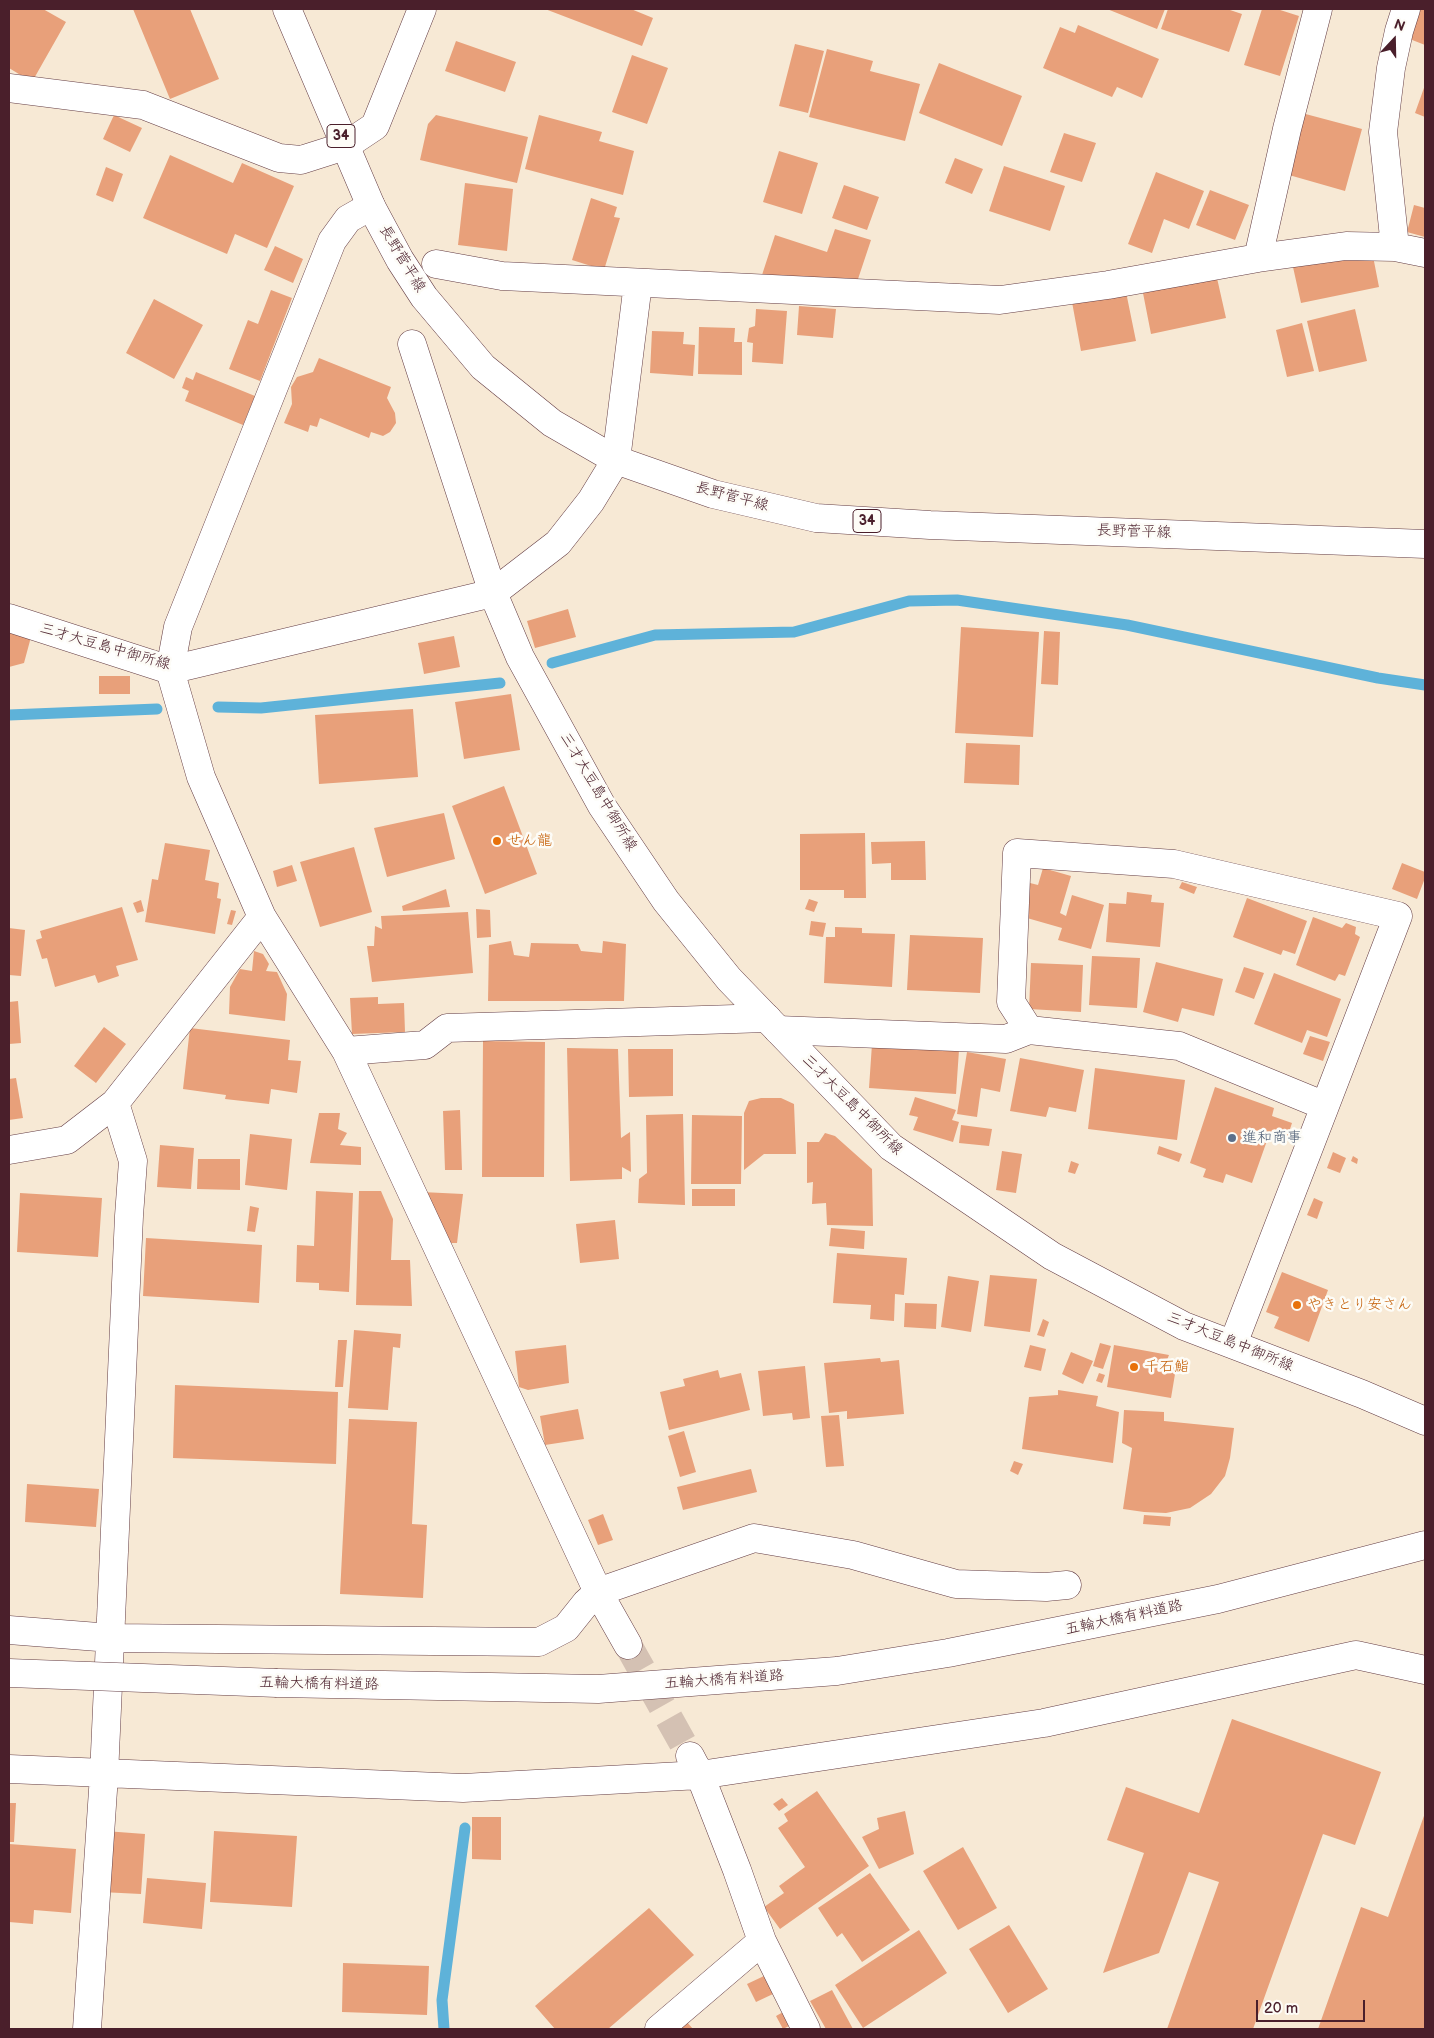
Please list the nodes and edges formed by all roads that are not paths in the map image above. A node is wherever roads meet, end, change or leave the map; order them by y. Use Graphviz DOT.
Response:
graph roads {
  1 [pos="287,9"];
  2 [pos="422,9"];
  3 [pos="1318,9"];
  4 [pos="1406,9"];
  5 [pos="9,88"];
  6 [pos="345,146"];
  7 [pos="371,206"];
  8 [pos="1395,247"];
  9 [pos="1425,253"];
  10 [pos="1258,258"];
  11 [pos="436,264"];
  12 [pos="638,283"];
  13 [pos="412,344"];
  14 [pos="616,460"];
  15 [pos="1425,544"];
  16 [pos="493,593"];
  17 [pos="9,618"];
  18 [pos="170,670"];
  19 [pos="262,917"];
  20 [pos="772,1024"];
  21 [pos="1029,1030"];
  22 [pos="346,1051"];
  23 [pos="115,1103"];
  24 [pos="1325,1106"];
  25 [pos="9,1150"];
  26 [pos="1233,1344"];
  27 [pos="1425,1421"];
  28 [pos="1425,1545"];
  29 [pos="1067,1585"];
  30 [pos="598,1592"];
  31 [pos="9,1630"];
  32 [pos="111,1638"];
  33 [pos="628,1645"];
  34 [pos="1425,1670"];
  35 [pos="9,1673"];
  36 [pos="695,1766"];
  37 [pos="9,1769"];
  38 [pos="104,1775"];
  39 [pos="762,1941"];
  40 [pos="87,2029"];
  41 [pos="659,2029"];
  42 [pos="806,2029"];
  1 -- 6 [label="street, 長野菅平線 / 34"];
  2 -- 6 [label="street"];
  3 -- 10 [label="street"];
  4 -- 8 [label="street"];
  5 -- 6 [label="street"];
  6 -- 7 [label="street, 長野菅平線 / 34"];
  7 -- 14 [label="street, 長野菅平線 / 34"];
  7 -- 18 [label="street"];
  8 -- 9 [label="street"];
  8 -- 10 [label="street"];
  10 -- 12 [label="street"];
  11 -- 12 [label="street"];
  12 -- 14 [label="street"];
  13 -- 16 [label="street"];
  14 -- 15 [label="street, 長野菅平線 / 34"];
  14 -- 16 [label="street, 三才大豆島中御所線"];
  16 -- 18 [label="street, 三才大豆島中御所線"];
  16 -- 20 [label="street, 三才大豆島中御所線"];
  17 -- 18 [label="street, 三才大豆島中御所線"];
  18 -- 19 [label="street"];
  19 -- 22 [label="street"];
  19 -- 23 [label="street"];
  20 -- 21 [label="street"];
  20 -- 22 [label="street"];
  20 -- 26 [label="street, 三才大豆島中御所線"];
  21 -- 24 [label="street"];
  21 -- 24 [label="street"];
  22 -- 30 [label="street"];
  23 -- 25 [label="street"];
  23 -- 32 [label="street"];
  24 -- 26 [label="street"];
  26 -- 27 [label="street, 三才大豆島中御所線"];
  28 -- 35 [label="street, 五輪大橋有料道路, bridge"];
  29 -- 30 [label="street"];
  30 -- 32 [label="street"];
  30 -- 33 [label="street"];
  31 -- 32 [label="street"];
  32 -- 38 [label="street"];
  34 -- 36 [label="street"];
  36 -- 38 [label="street"];
  36 -- 39 [label="street"];
  37 -- 38 [label="street"];
  38 -- 40 [label="street"];
  39 -- 41 [label="street"];
  39 -- 42 [label="street"];
}
